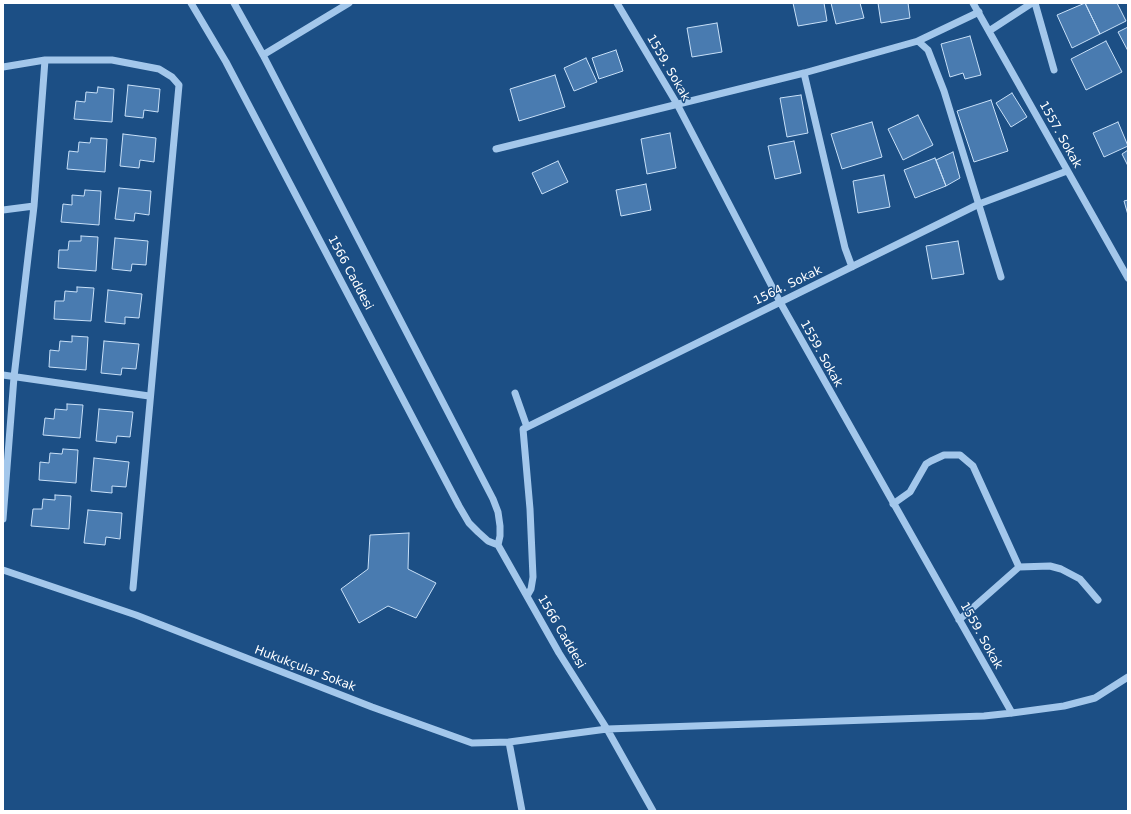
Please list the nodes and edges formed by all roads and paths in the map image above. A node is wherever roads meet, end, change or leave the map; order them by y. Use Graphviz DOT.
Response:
graph roads {
  1 [pos="191,3"];
  2 [pos="234,3"];
  3 [pos="349,3"];
  4 [pos="617,3"];
  5 [pos="973,3"];
  6 [pos="1032,3"];
  7 [pos="1035,3"];
  8 [pos="979,12"];
  9 [pos="989,31"];
  10 [pos="918,41"];
  11 [pos="263,54"];
  12 [pos="45,60"];
  13 [pos="3,67"];
  14 [pos="1054,70"];
  15 [pos="804,72"];
  16 [pos="677,104"];
  17 [pos="496,149"];
  18 [pos="1067,171"];
  19 [pos="979,204"];
  20 [pos="34,206"];
  21 [pos="3,210"];
  22 [pos="852,267"];
  23 [pos="1001,278"];
  24 [pos="1128,278"];
  25 [pos="780,302"];
  26 [pos="3,375"];
  27 [pos="14,377"];
  28 [pos="516,393"];
  29 [pos="149,396"];
  30 [pos="525,428"];
  31 [pos="893,504"];
  32 [pos="3,519"];
  33 [pos="498,545"];
  34 [pos="1019,567"];
  35 [pos="3,570"];
  36 [pos="133,588"];
  37 [pos="527,596"];
  38 [pos="1098,600"];
  39 [pos="959,620"];
  40 [pos="1128,677"];
  41 [pos="1012,713"];
  42 [pos="607,729"];
  43 [pos="509,742"];
  44 [pos="522,811"];
  45 [pos="652,811"];
  1 -- 33 [label="street, 1566 Caddesi"];
  2 -- 11 [label="street, 1566 Caddesi"];
  3 -- 11 [label="street"];
  4 -- 16 [label="street, 1559. Sokak"];
  5 -- 8 [label="street, 1557. Sokak"];
  6 -- 9 [label="street"];
  7 -- 14 [label="street"];
  8 -- 9 [label="street, 1557. Sokak"];
  8 -- 10 [label="street"];
  9 -- 18 [label="street, 1557. Sokak"];
  10 -- 15 [label="street"];
  10 -- 19 [label="street"];
  11 -- 33 [label="street, 1566 Caddesi"];
  12 -- 13 [label="street"];
  12 -- 20 [label="street"];
  12 -- 29 [label="street"];
  15 -- 16 [label="street"];
  15 -- 22 [label="street"];
  16 -- 17 [label="street"];
  16 -- 25 [label="street, 1559. Sokak"];
  18 -- 19 [label="street, 1564. Sokak"];
  18 -- 24 [label="street, 1557. Sokak"];
  19 -- 22 [label="street, 1564. Sokak"];
  19 -- 23 [label="street"];
  20 -- 21 [label="street"];
  20 -- 27 [label="street"];
  22 -- 25 [label="street, 1564. Sokak"];
  25 -- 30 [label="street, 1564. Sokak"];
  25 -- 31 [label="street, 1559. Sokak"];
  26 -- 27 [label="street"];
  27 -- 29 [label="street"];
  27 -- 32 [label="street"];
  28 -- 30 [label="street"];
  29 -- 36 [label="street"];
  30 -- 37 [label="street"];
  31 -- 34 [label="street"];
  31 -- 39 [label="street, 1559. Sokak"];
  33 -- 37 [label="street, 1566 Caddesi"];
  34 -- 38 [label="street"];
  34 -- 39 [label="street"];
  35 -- 43 [label="street, Hukukçular Sokak"];
  37 -- 42 [label="street, 1566 Caddesi"];
  39 -- 41 [label="street, 1559. Sokak"];
  40 -- 41 [label="street, Hukukçular Sokak"];
  41 -- 42 [label="street, Hukukçular Sokak"];
  42 -- 43 [label="street, Hukukçular Sokak"];
  42 -- 45 [label="street, 1566 Caddesi"];
  43 -- 44 [label="street"];
}
